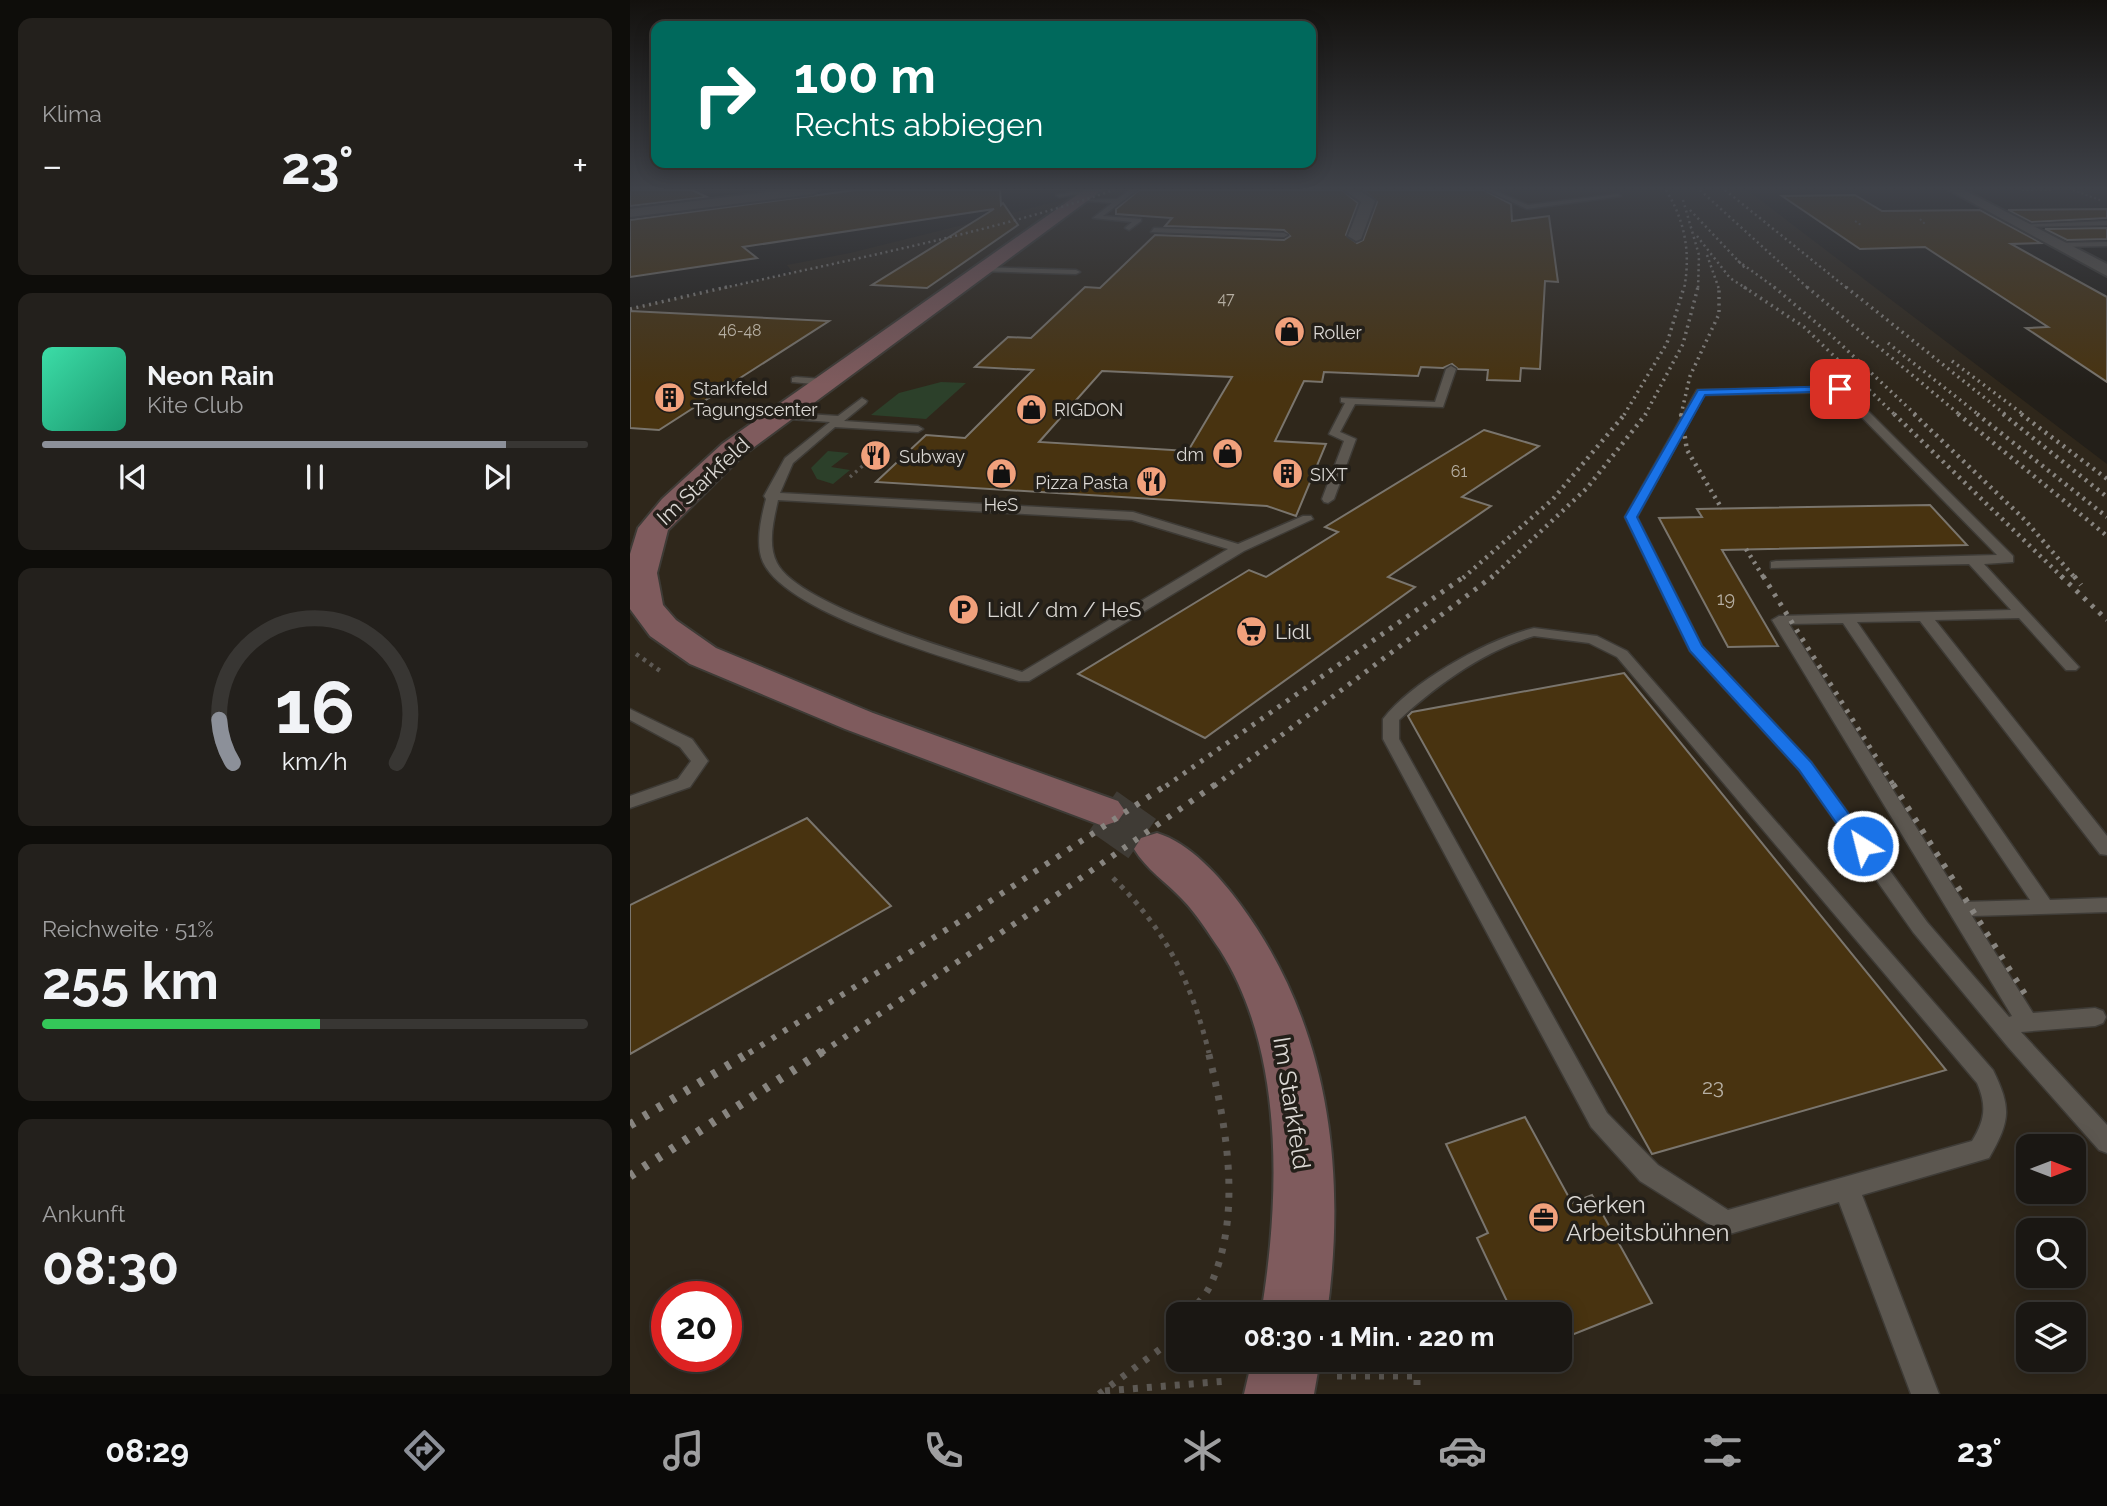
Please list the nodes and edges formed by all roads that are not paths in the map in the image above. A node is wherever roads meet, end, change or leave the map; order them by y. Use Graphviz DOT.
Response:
graph roads {
  1 [pos="999,255"];
  2 [pos="2077,255"];
  3 [pos="980,269"];
  4 [pos="2107,271"];
  5 [pos="1075,272"];
  6 [pos="1451,369"];
  7 [pos="862,401"];
  8 [pos="777,415"];
  9 [pos="836,421"];
  10 [pos="918,429"];
  11 [pos="770,496"];
  12 [pos="1328,499"];
  13 [pos="1307,519"];
  14 [pos="1239,548"];
  15 [pos="1973,560"];
  16 [pos="1776,565"];
  17 [pos="638,609"];
  18 [pos="2022,614"];
  19 [pos="1924,616"];
  20 [pos="1847,618"];
  21 [pos="2071,667"];
  22 [pos="630,715"];
  23 [pos="630,802"];
  24 [pos="1103,811"];
  25 [pos="1157,849"];
  26 [pos="2107,849"];
  27 [pos="2107,905"];
  28 [pos="2045,907"];
  29 [pos="1957,909"];
  30 [pos="2095,1017"];
  31 [pos="2027,1022"];
  32 [pos="2002,1024"];
  33 [pos="2107,1142"];
  34 [pos="1846,1187"];
  35 [pos="1295,1302"];
  36 [pos="1284,1372"];
  37 [pos="1279,1394"];
  38 [pos="1925,1394"];
  1 -- 3 [label="main road, Im Starkfeld"];
  2 -- 4 [label="street"];
  3 -- 5 [label="lane"];
  3 -- 8 [label="main road, Im Starkfeld"];
  6 -- 12 [label="lane"];
  7 -- 9 [label="lane"];
  8 -- 9 [label="lane"];
  8 -- 17 [label="main road, Im Starkfeld"];
  9 -- 10 [label="lane"];
  9 -- 11 [label="lane"];
  11 -- 14 [label="lane"];
  11 -- 14 [label="lane"];
  13 -- 14 [label="lane"];
  15 -- 16 [label="lane"];
  15 -- 18 [label="lane"];
  15 -- 32 [label="lane"];
  17 -- 24 [label="main road, Im Starkfeld"];
  18 -- 19 [label="lane"];
  18 -- 21 [label="lane"];
  19 -- 20 [label="lane"];
  19 -- 26 [label="lane"];
  20 -- 28 [label="lane"];
  20 -- 29 [label="lane"];
  22 -- 23 [label="lane"];
  25 -- 35 [label="main road, Im Starkfeld"];
  27 -- 28 [label="lane"];
  28 -- 29 [label="lane"];
  29 -- 31 [label="lane"];
  30 -- 31 [label="lane"];
  31 -- 32 [label="lane"];
  32 -- 33 [label="lane"];
  34 -- 34 [label="lane"];
  34 -- 38 [label="lane"];
  36 -- 37 [label="main road"];
}
